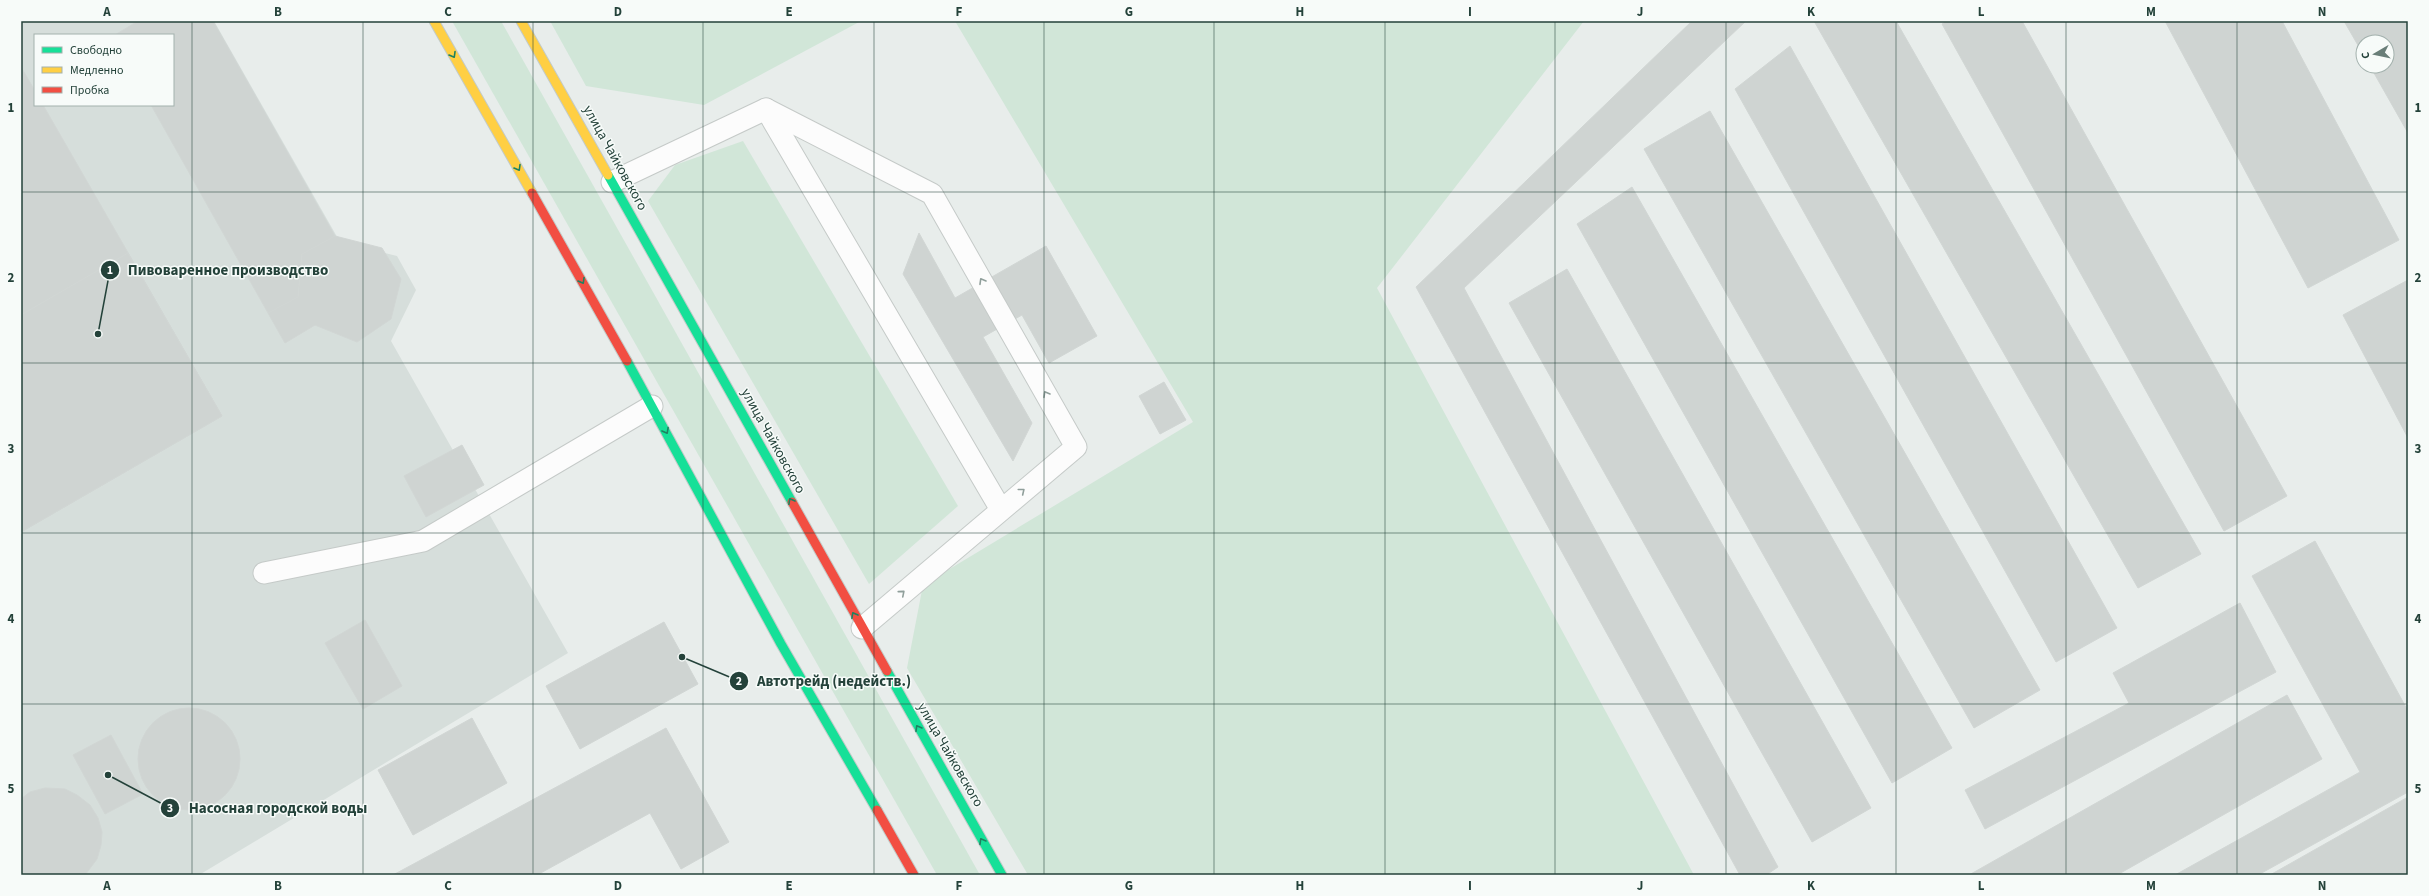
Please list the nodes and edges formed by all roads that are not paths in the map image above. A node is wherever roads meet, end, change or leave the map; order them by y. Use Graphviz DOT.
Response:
graph roads {
  1 [pos="434,21"];
  2 [pos="521,21"];
  3 [pos="766,109"];
  4 [pos="612,182"];
  5 [pos="652,406"];
  6 [pos="1000,508"];
  7 [pos="264,573"];
  8 [pos="862,628"];
  9 [pos="914,875"];
  10 [pos="1002,875"];
  1 -- 5 [label="main road, one-way"];
  2 -- 4 [label="main road, улица Чайковского"];
  3 -- 4 [label="lane"];
  3 -- 6 [label="lane"];
  6 -- 3 [label="lane, one-way"];
  8 -- 4 [label="main road, улица Чайковского, one-way"];
  5 -- 7 [label="lane"];
  5 -- 9 [label="main road, one-way"];
  8 -- 6 [label="lane, one-way"];
  10 -- 8 [label="main road, улица Чайковского, one-way"];
}
